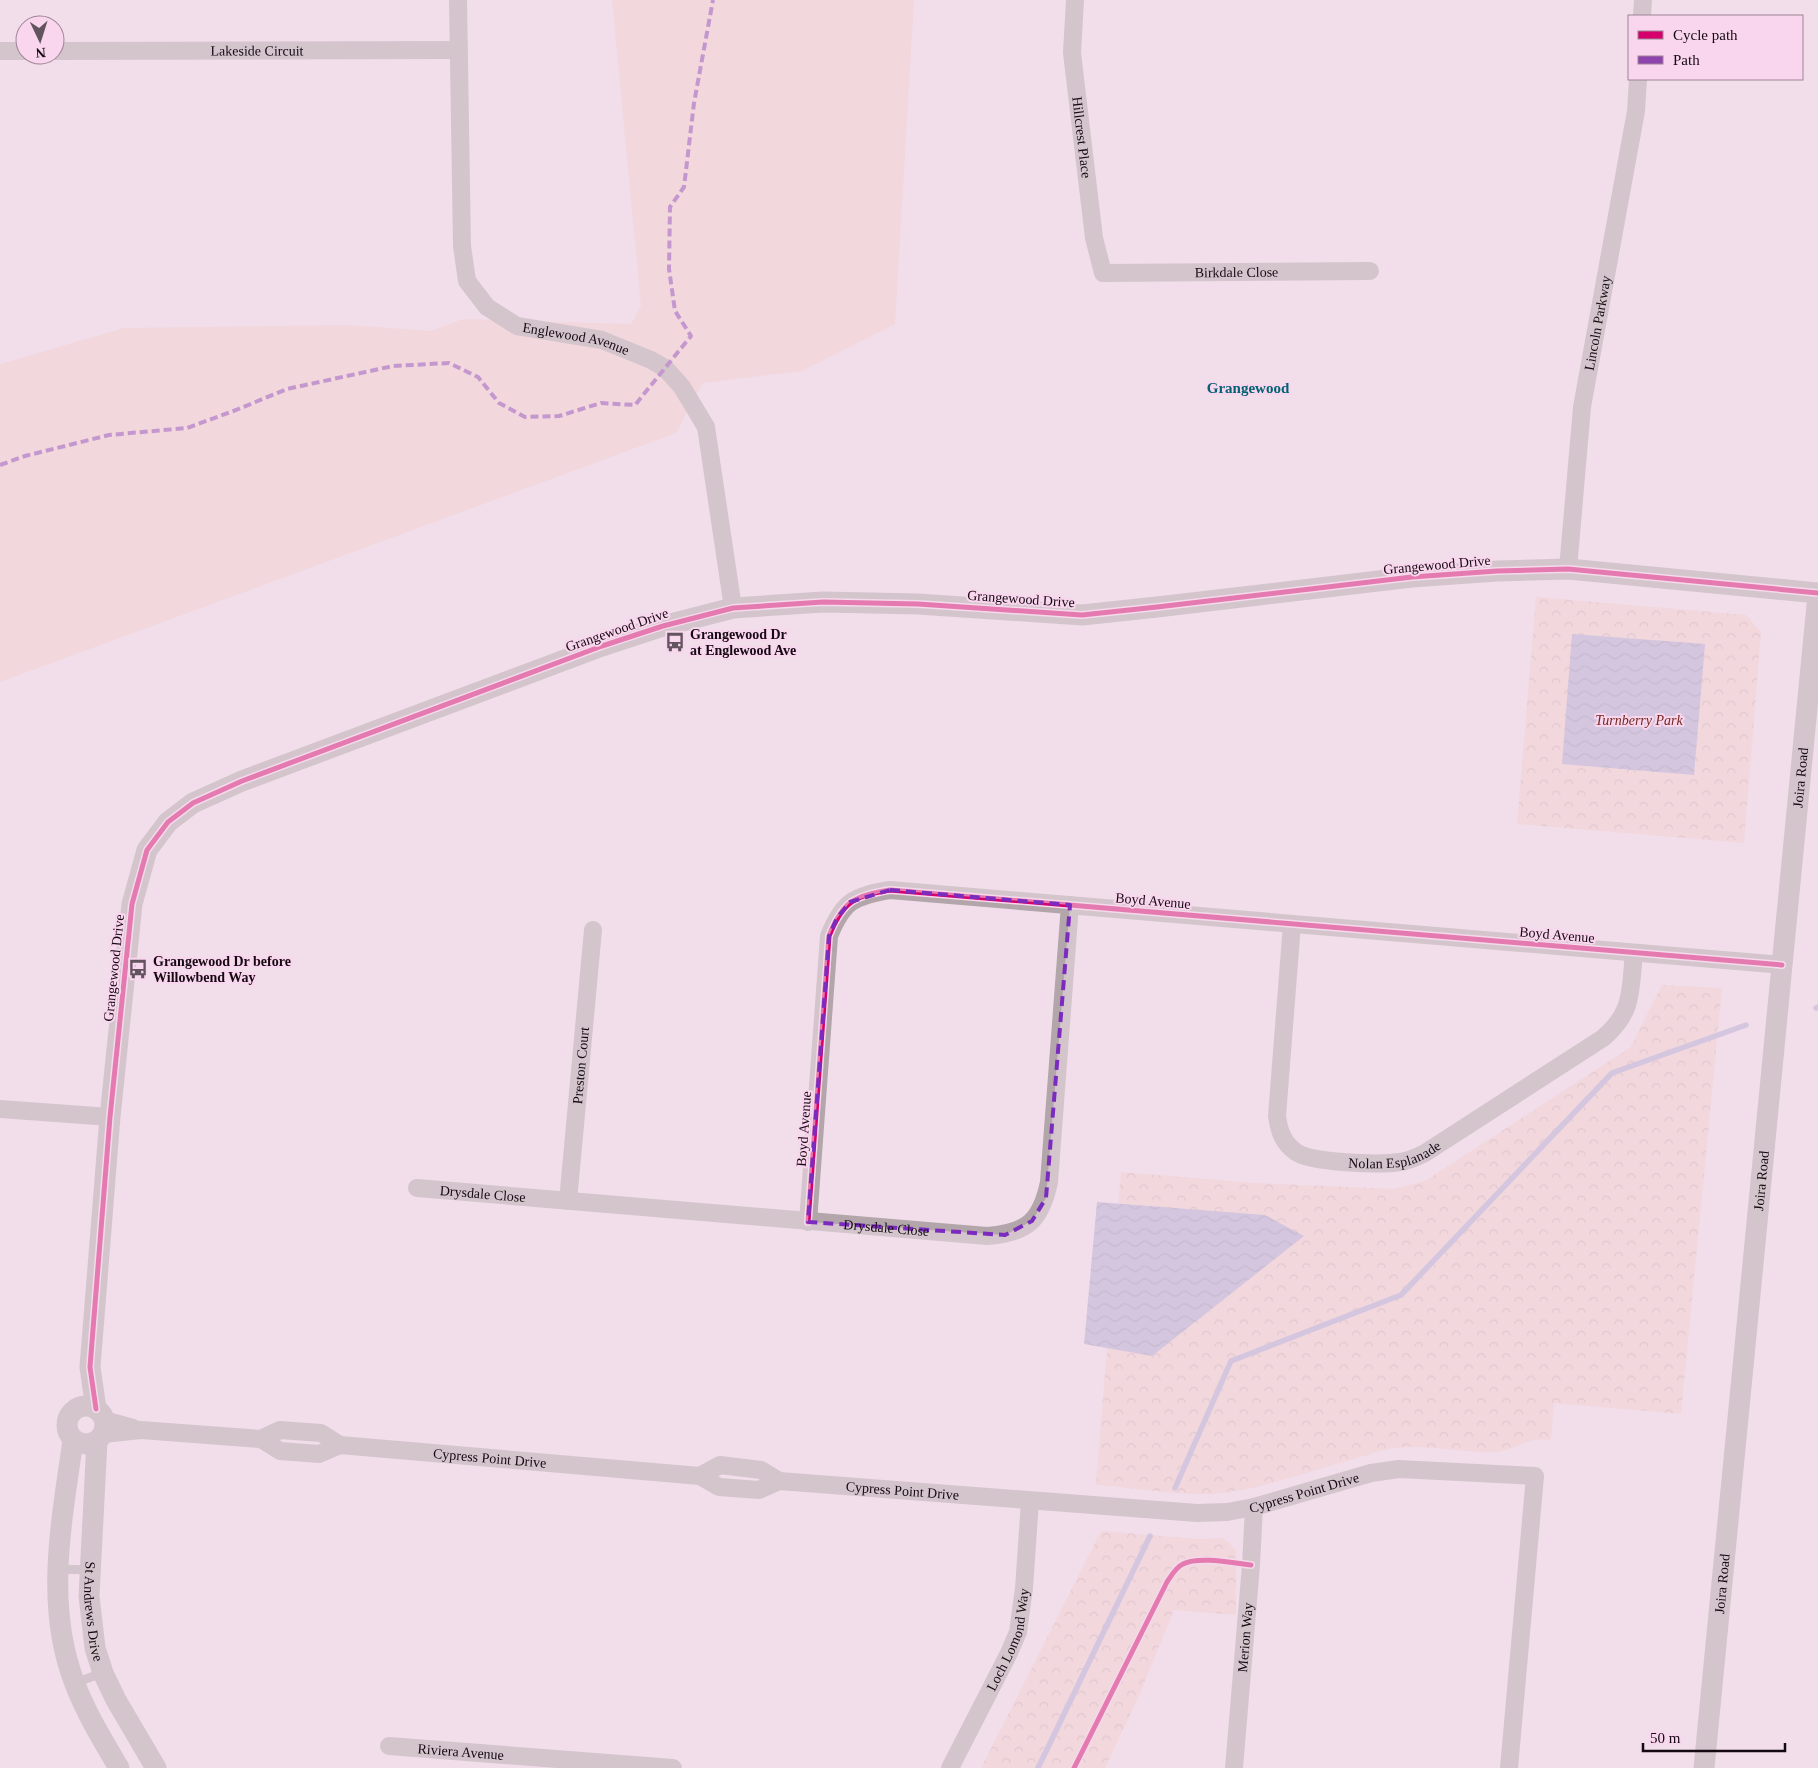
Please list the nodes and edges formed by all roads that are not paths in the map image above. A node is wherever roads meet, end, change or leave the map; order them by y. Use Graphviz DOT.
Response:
graph roads {
  1 [pos="458,0"];
  2 [pos="1074,0"];
  3 [pos="1643,0"];
  4 [pos="1642,15"];
  5 [pos="459,50"];
  6 [pos="0,51"];
  7 [pos="15,51"];
  8 [pos="65,51"];
  9 [pos="1638,80"];
  10 [pos="1370,271"];
  11 [pos="1103,273"];
  12 [pos="1568,569"];
  13 [pos="1818,594"];
  14 [pos="733,608"];
  15 [pos="1070,905"];
  16 [pos="1292,924"];
  17 [pos="593,930"];
  18 [pos="1634,953"];
  19 [pos="1782,965"];
  20 [pos="0,1109"];
  21 [pos="110,1117"];
  22 [pos="417,1188"];
  23 [pos="568,1200"];
  24 [pos="808,1222"];
  25 [pos="96,1422"];
  26 [pos="73,1440"];
  27 [pos="1030,1501"];
  28 [pos="1254,1507"];
  29 [pos="57,1569"];
  30 [pos="90,1570"];
  31 [pos="103,1673"];
  32 [pos="75,1683"];
  33 [pos="388,1746"];
  34 [pos="534,1763"];
  35 [pos="151,1766"];
  36 [pos="119,1768"];
  37 [pos="673,1768"];
  38 [pos="950,1768"];
  39 [pos="1234,1768"];
  40 [pos="1509,1768"];
  41 [pos="1704,1768"];
  1 -- 5 [label="street, Englewood Avenue"];
  2 -- 11 [label="street, Hillcrest Place"];
  3 -- 4 [label="street"];
  5 -- 8 [label="street, Lakeside Circuit"];
  5 -- 14 [label="street, Englewood Avenue"];
  6 -- 7 [label="street"];
  9 -- 12 [label="street, Lincoln Parkway"];
  10 -- 11 [label="street, Birkdale Close"];
  12 -- 13 [label="street, Grangewood Drive"];
  12 -- 14 [label="street, Grangewood Drive"];
  13 -- 19 [label="street, Joira Road"];
  14 -- 21 [label="street, Grangewood Drive"];
  15 -- 16 [label="street, Boyd Avenue"];
  15 -- 24 [label="street, Drysdale Close"];
  15 -- 24 [label="street, Boyd Avenue"];
  16 -- 18 [label="street, Boyd Avenue"];
  16 -- 18 [label="street, Nolan Esplanade"];
  17 -- 23 [label="street, Preston Court"];
  18 -- 19 [label="street, Boyd Avenue"];
  19 -- 41 [label="street, Joira Road"];
  20 -- 21 [label="street"];
  21 -- 25 [label="street, Grangewood Drive"];
  22 -- 23 [label="street, Drysdale Close"];
  23 -- 24 [label="street, Drysdale Close"];
  25 -- 26 [label="street"];
  25 -- 26 [label="street"];
  25 -- 27 [label="street, Cypress Point Drive"];
  25 -- 30 [label="street, St Andrews Drive"];
  26 -- 29 [label="street"];
  27 -- 28 [label="street, Cypress Point Drive"];
  27 -- 38 [label="street, Loch Lomond Way"];
  28 -- 39 [label="street, Merion Way"];
  28 -- 40 [label="street, Cypress Point Drive"];
  29 -- 30 [label="lane"];
  29 -- 32 [label="street"];
  30 -- 31 [label="street, St Andrews Drive"];
  31 -- 32 [label="lane"];
  31 -- 35 [label="street, St Andrews Drive"];
  32 -- 36 [label="street"];
  33 -- 34 [label="street, Riviera Avenue"];
  34 -- 37 [label="street, Riviera Avenue"];
}
